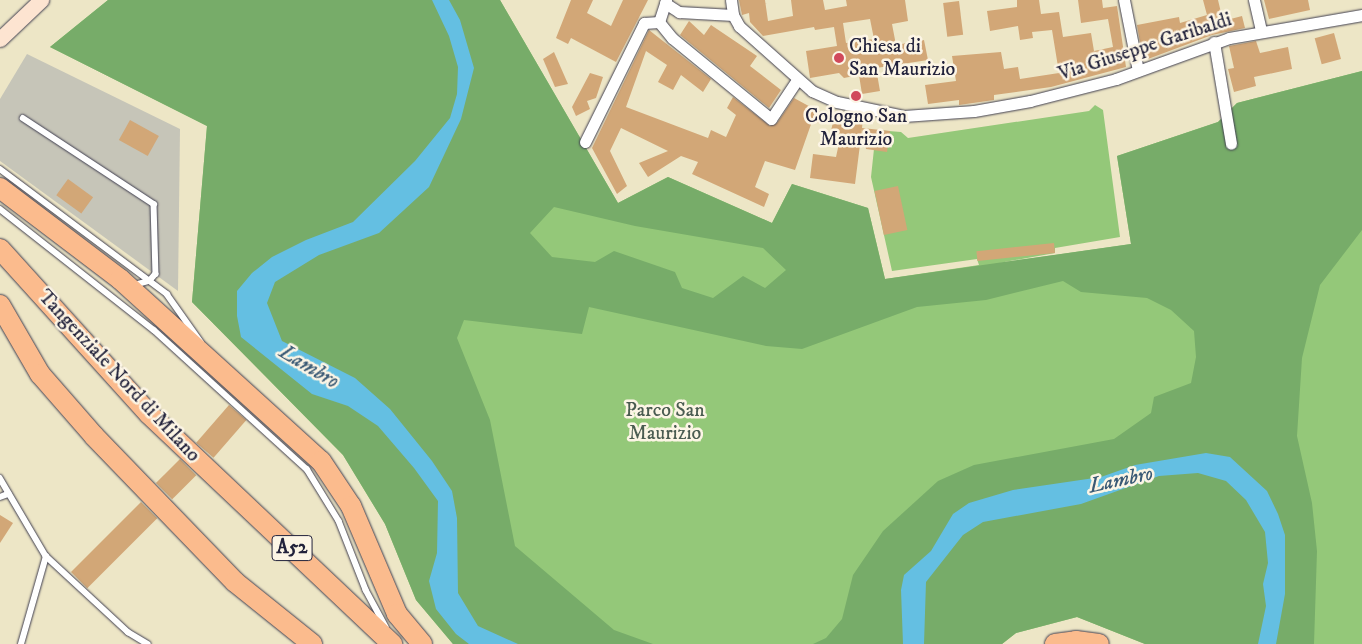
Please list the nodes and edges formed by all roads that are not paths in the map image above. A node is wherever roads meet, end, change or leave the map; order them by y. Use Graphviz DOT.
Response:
graph roads {
  1 [pos="41,0"];
  2 [pos="1124,0"];
  3 [pos="1254,0"];
  4 [pos="666,2"];
  5 [pos="731,7"];
  6 [pos="1362,14"];
  7 [pos="659,22"];
  8 [pos="1262,31"];
  9 [pos="0,40"];
  10 [pos="1214,42"];
  11 [pos="1138,71"];
  12 [pos="797,80"];
  13 [pos="24,118"];
  14 [pos="584,142"];
  15 [pos="1231,144"];
  16 [pos="0,169"];
  17 [pos="0,188"];
  18 [pos="0,209"];
  19 [pos="0,249"];
  20 [pos="150,281"];
  21 [pos="129,287"];
  22 [pos="0,305"];
  23 [pos="210,358"];
  24 [pos="0,478"];
  25 [pos="8,494"];
  26 [pos="0,497"];
  27 [pos="46,556"];
  28 [pos="21,644"];
  29 [pos="148,644"];
  30 [pos="312,644"];
  31 [pos="394,644"];
  32 [pos="422,644"];
  33 [pos="1054,644"];
  34 [pos="1099,644"];
  1 -- 9 [label="main road"];
  2 -- 11 [label="street"];
  3 -- 8 [label="street"];
  4 -- 5 [label="street"];
  4 -- 7 [label="street"];
  5 -- 12 [label="street, Via Giuseppe Garibaldi"];
  6 -- 8 [label="street, Via Giuseppe Garibaldi"];
  7 -- 12 [label="street"];
  7 -- 14 [label="street"];
  8 -- 10 [label="street, Via Giuseppe Garibaldi"];
  10 -- 11 [label="street, Via Giuseppe Garibaldi"];
  10 -- 15 [label="street"];
  11 -- 12 [label="street, Via Giuseppe Garibaldi"];
  13 -- 20 [label="lane"];
  16 -- 20 [label="lane"];
  17 -- 21 [label="highway"];
  18 -- 31 [label="lane"];
  19 -- 31 [label="highway, Tangenziale Nord di Milano / A52"];
  20 -- 21 [label="lane"];
  20 -- 23 [label="lane"];
  21 -- 23 [label="highway"];
  22 -- 30 [label="highway"];
  23 -- 32 [label="highway"];
  24 -- 25 [label="lane"];
  25 -- 26 [label="lane"];
  25 -- 27 [label="lane"];
  27 -- 28 [label="lane"];
  27 -- 29 [label="lane"];
  33 -- 34 [label="highway"];
}
